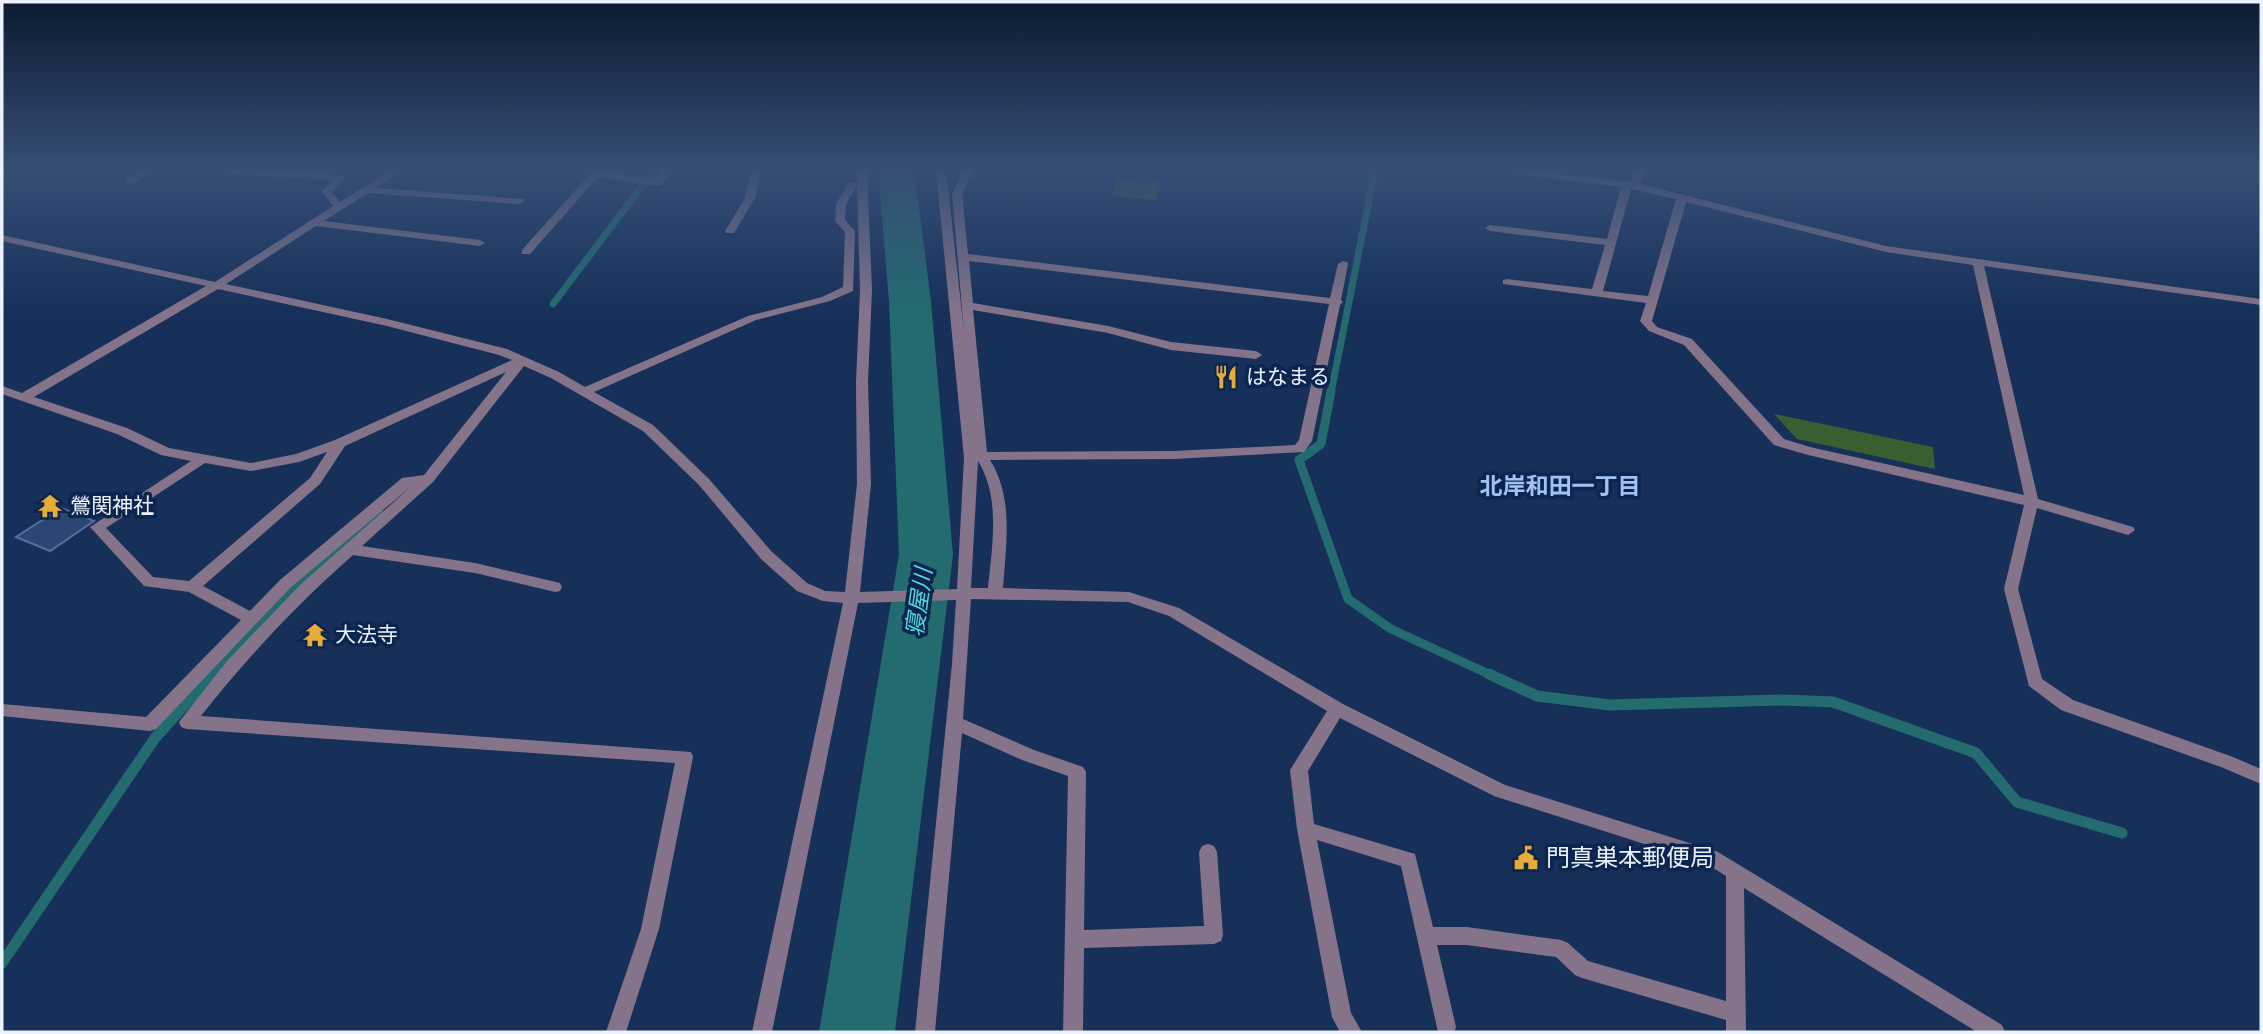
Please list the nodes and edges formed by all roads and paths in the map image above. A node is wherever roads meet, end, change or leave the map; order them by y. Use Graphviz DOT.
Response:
graph roads {
  1 [pos="323,218"];
  2 [pos="556,218"];
  3 [pos="738,218"];
  4 [pos="840,218"];
  5 [pos="855,218"];
  6 [pos="863,218"];
  7 [pos="947,218"];
  8 [pos="959,218"];
  9 [pos="1620,218"];
  10 [pos="1676,218"];
  11 [pos="1765,218"];
  12 [pos="315,223"];
  13 [pos="863,225"];
  14 [pos="1490,228"];
  15 [pos="730,231"];
  16 [pos="2,238"];
  17 [pos="480,243"];
  18 [pos="1612,243"];
  19 [pos="526,252"];
  20 [pos="963,257"];
  21 [pos="1343,264"];
  22 [pos="1978,264"];
  23 [pos="1507,282"];
  24 [pos="217,285"];
  25 [pos="1597,293"];
  26 [pos="1652,300"];
  27 [pos="1337,302"];
  28 [pos="2261,302"];
  29 [pos="968,306"];
  30 [pos="1256,355"];
  31 [pos="521,361"];
  32 [pos="2,390"];
  33 [pos="584,391"];
  34 [pos="22,398"];
  35 [pos="340,443"];
  36 [pos="976,457"];
  37 [pos="201,460"];
  38 [pos="428,479"];
  39 [pos="2032,502"];
  40 [pos="2128,530"];
  41 [pos="349,549"];
  42 [pos="192,587"];
  43 [pos="555,587"];
  44 [pos="995,593"];
  45 [pos="965,594"];
  46 [pos="852,598"];
  47 [pos="251,618"];
  48 [pos="1337,709"];
  49 [pos="2,710"];
  50 [pos="954,722"];
  51 [pos="2261,777"];
  52 [pos="1307,829"];
  53 [pos="1208,852"];
  54 [pos="1735,872"];
  55 [pos="1426,936"];
  56 [pos="1074,939"];
  57 [pos="1736,1023"];
  58 [pos="1446,1027"];
  59 [pos="616,1032"];
  60 [pos="762,1032"];
  61 [pos="925,1032"];
  62 [pos="1073,1032"];
  63 [pos="1352,1032"];
  64 [pos="1994,1032"];
  1 -- 12 [label="street"];
  2 -- 19 [label="street"];
  3 -- 15 [label="street"];
  4 -- 33 [label="street"];
  5 -- 13 [label="street"];
  6 -- 13 [label="street"];
  7 -- 36 [label="street"];
  8 -- 20 [label="street"];
  9 -- 18 [label="street"];
  10 -- 26 [label="street"];
  11 -- 22 [label="street"];
  12 -- 17 [label="street"];
  12 -- 24 [label="street"];
  13 -- 46 [label="street"];
  14 -- 18 [label="street"];
  16 -- 24 [label="street"];
  18 -- 25 [label="street"];
  20 -- 27 [label="street"];
  20 -- 29 [label="street"];
  21 -- 27 [label="street"];
  22 -- 28 [label="street"];
  22 -- 39 [label="street"];
  23 -- 25 [label="street"];
  24 -- 31 [label="street"];
  24 -- 34 [label="street"];
  25 -- 26 [label="street"];
  26 -- 39 [label="street"];
  27 -- 36 [label="street"];
  29 -- 30 [label="street"];
  29 -- 36 [label="street"];
  31 -- 33 [label="street"];
  31 -- 35 [label="street"];
  31 -- 38 [label="street"];
  32 -- 34 [label="street"];
  33 -- 46 [label="street"];
  34 -- 37 [label="street"];
  35 -- 37 [label="street"];
  35 -- 42 [label="street"];
  36 -- 44 [label="street"];
  36 -- 45 [label="street"];
  37 -- 42 [label="street"];
  38 -- 41 [label="street"];
  38 -- 47 [label="street"];
  39 -- 40 [label="street"];
  39 -- 51 [label="street"];
  41 -- 43 [label="street"];
  41 -- 59 [label="street"];
  42 -- 47 [label="street"];
  44 -- 45 [label="street"];
  44 -- 48 [label="street"];
  45 -- 46 [label="street"];
  45 -- 50 [label="street"];
  46 -- 60 [label="street"];
  47 -- 49 [label="street"];
  48 -- 52 [label="street"];
  48 -- 54 [label="street"];
  50 -- 56 [label="street"];
  50 -- 61 [label="street"];
  52 -- 55 [label="street"];
  52 -- 63 [label="street"];
  53 -- 56 [label="street"];
  54 -- 57 [label="street"];
  54 -- 64 [label="street"];
  55 -- 57 [label="street"];
  55 -- 58 [label="street"];
  56 -- 62 [label="street"];
}
